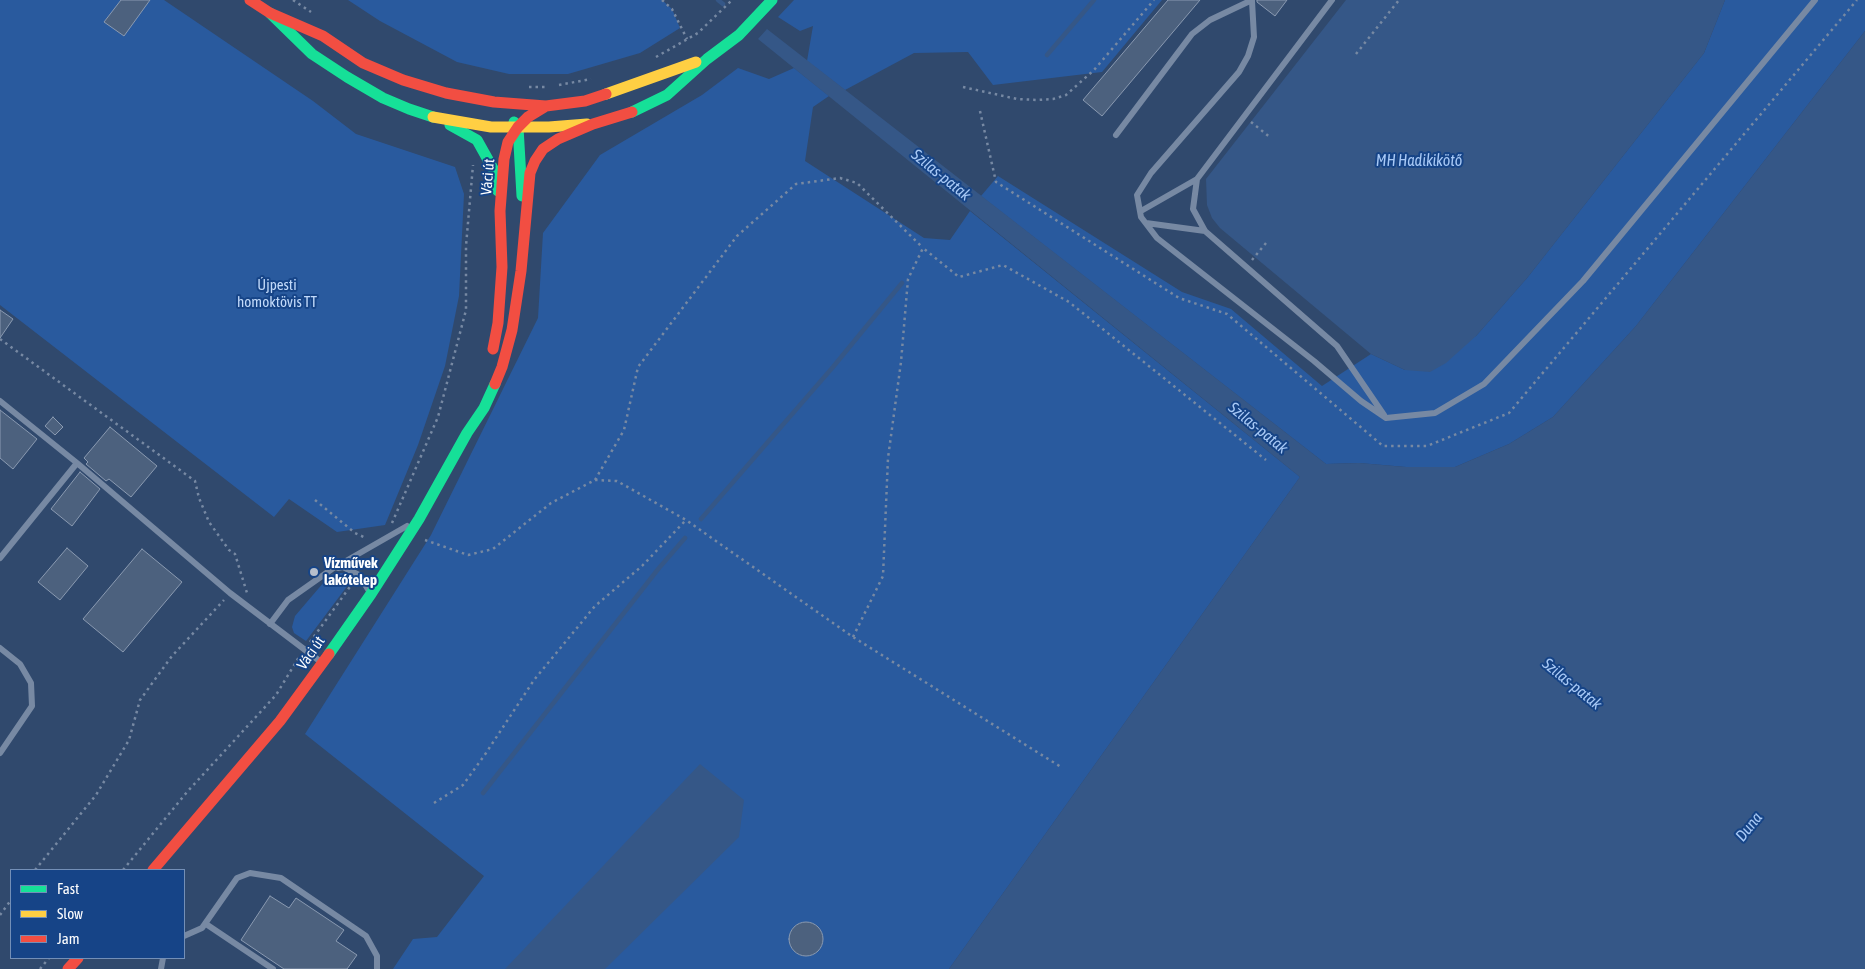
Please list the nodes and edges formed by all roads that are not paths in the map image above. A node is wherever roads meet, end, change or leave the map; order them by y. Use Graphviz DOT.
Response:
graph roads {
  1 [pos="250,0"];
  2 [pos="1252,0"];
  3 [pos="1332,0"];
  4 [pos="1815,0"];
  5 [pos="769,4"];
  6 [pos="270,13"];
  7 [pos="707,59"];
  8 [pos="494,102"];
  9 [pos="546,106"];
  10 [pos="438,118"];
  11 [pos="593,124"];
  12 [pos="518,127"];
  13 [pos="1116,135"];
  14 [pos="1196,179"];
  15 [pos="1141,211"];
  16 [pos="500,212"];
  17 [pos="525,219"];
  18 [pos="1146,223"];
  19 [pos="1205,231"];
  20 [pos="490,364"];
  21 [pos="484,381"];
  22 [pos="0,401"];
  23 [pos="1386,418"];
  24 [pos="467,433"];
  25 [pos="77,463"];
  26 [pos="419,519"];
  27 [pos="0,558"];
  28 [pos="332,569"];
  29 [pos="371,594"];
  30 [pos="270,624"];
  31 [pos="0,648"];
  32 [pos="323,663"];
  33 [pos="0,753"];
  34 [pos="154,869"];
  35 [pos="206,924"];
  36 [pos="185,936"];
  37 [pos="77,959"];
  38 [pos="68,969"];
  39 [pos="273,969"];
  40 [pos="377,969"];
  1 -- 6 [label="main road"];
  2 -- 13 [label="lane"];
  2 -- 15 [label="lane"];
  3 -- 14 [label="lane"];
  4 -- 23 [label="lane"];
  5 -- 7 [label="main road, Váci út"];
  6 -- 8 [label="main road"];
  6 -- 10 [label="main road"];
  7 -- 9 [label="main road, Váci út"];
  7 -- 11 [label="main road, Váci út"];
  8 -- 9 [label="main road"];
  8 -- 12 [label="main road"];
  9 -- 12 [label="main road, Váci út"];
  10 -- 12 [label="main road"];
  10 -- 16 [label="main road"];
  11 -- 12 [label="main road"];
  11 -- 17 [label="main road, Váci út"];
  12 -- 16 [label="main road, Váci út"];
  12 -- 17 [label="main road"];
  14 -- 15 [label="lane"];
  14 -- 19 [label="lane"];
  15 -- 18 [label="lane"];
  16 -- 20 [label="main road, Váci út"];
  17 -- 24 [label="main road, Váci út"];
  18 -- 19 [label="lane"];
  18 -- 23 [label="lane"];
  19 -- 23 [label="lane"];
  21 -- 24 [label="main road, Váci út"];
  22 -- 25 [label="lane"];
  24 -- 26 [label="main road, Váci út"];
  25 -- 27 [label="lane"];
  25 -- 30 [label="lane"];
  26 -- 28 [label="lane"];
  26 -- 29 [label="main road, Váci út"];
  28 -- 29 [label="lane"];
  28 -- 30 [label="lane"];
  29 -- 32 [label="main road, Váci út"];
  30 -- 32 [label="lane"];
  31 -- 33 [label="lane"];
  32 -- 34 [label="main road, Váci út"];
  35 -- 36 [label="lane"];
  35 -- 39 [label="lane"];
  35 -- 40 [label="lane"];
  37 -- 38 [label="main road"];
}
